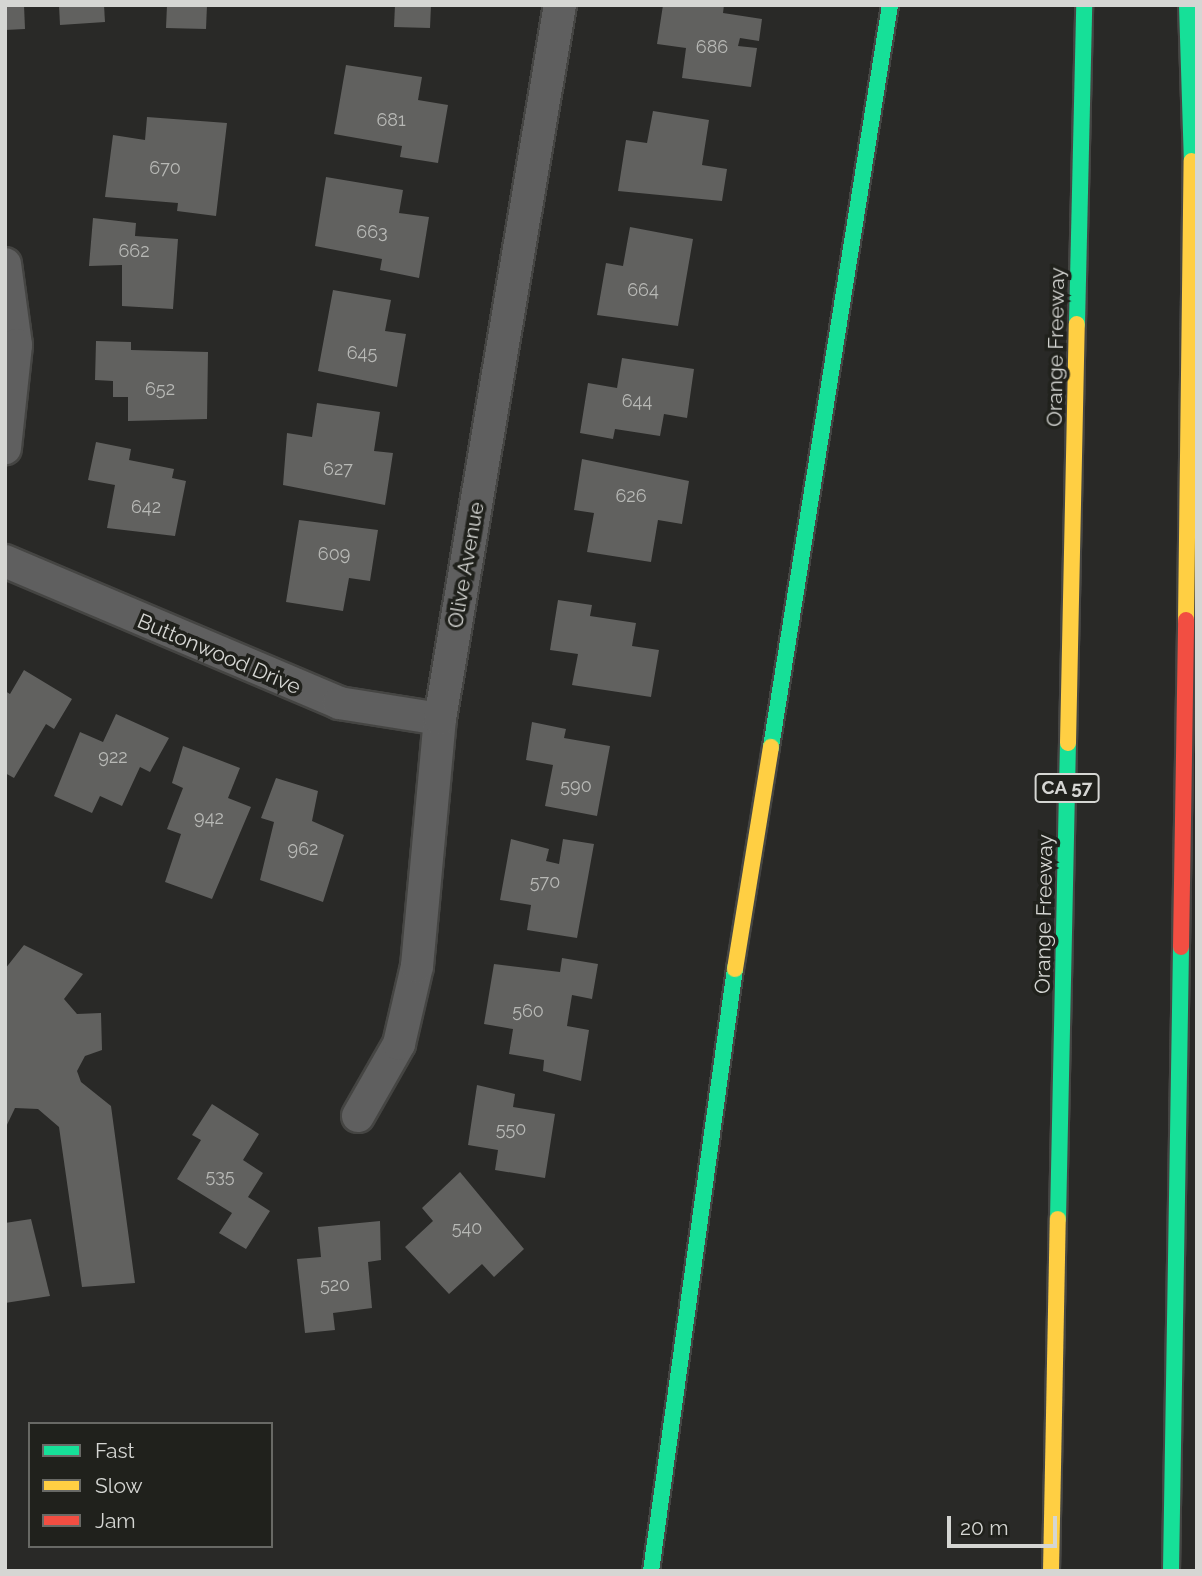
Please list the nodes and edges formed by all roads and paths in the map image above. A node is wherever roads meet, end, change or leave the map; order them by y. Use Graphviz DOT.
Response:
graph roads {
  1 [pos="560,5"];
  2 [pos="890,5"];
  3 [pos="1084,5"];
  4 [pos="1188,5"];
  5 [pos="1193,213"];
  6 [pos="5,264"];
  7 [pos="1197,267"];
  8 [pos="5,448"];
  9 [pos="5,561"];
  10 [pos="440,719"];
  11 [pos="358,1116"];
  12 [pos="651,1571"];
  13 [pos="1051,1571"];
  14 [pos="1171,1571"];
  1 -- 10 [label="street, Olive Avenue"];
  2 -- 12 [label="highway"];
  3 -- 13 [label="highway, Orange Freeway / CA 57"];
  4 -- 5 [label="highway"];
  5 -- 7 [label="highway"];
  5 -- 14 [label="highway"];
  6 -- 8 [label="street"];
  9 -- 10 [label="street, Buttonwood Drive"];
  10 -- 11 [label="street, Olive Avenue"];
}
